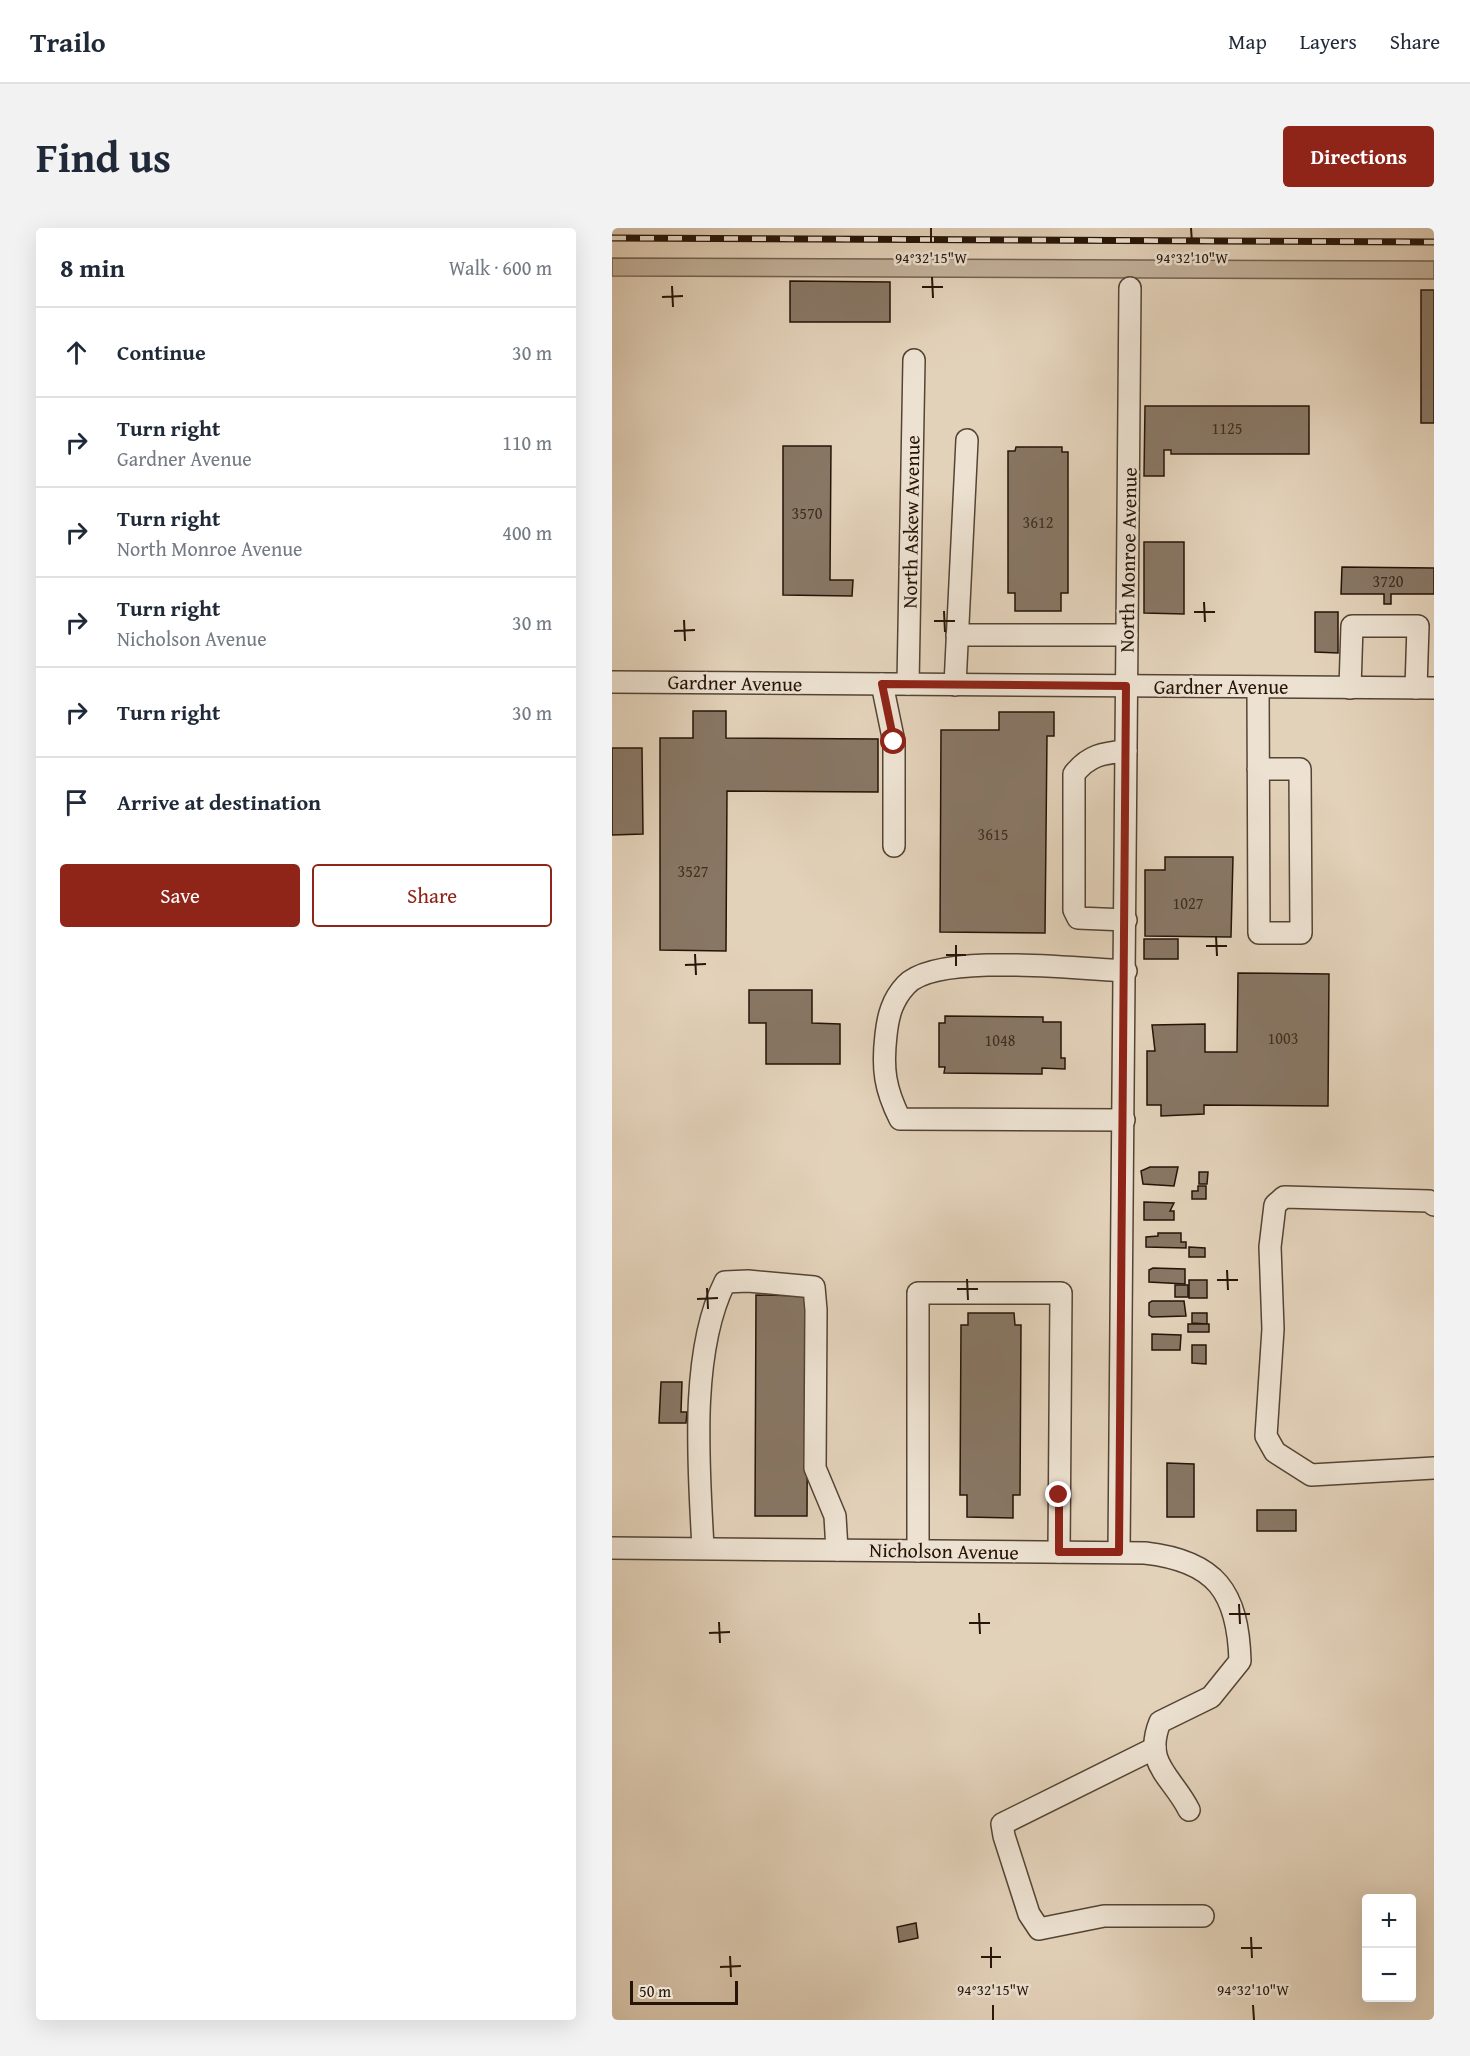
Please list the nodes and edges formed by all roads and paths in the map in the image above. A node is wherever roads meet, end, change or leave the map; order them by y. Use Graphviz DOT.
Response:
graph roads {
  1 [pos="1130,288"];
  2 [pos="914,360"];
  3 [pos="967,440"];
  4 [pos="957,635"];
  5 [pos="1127,635"];
  6 [pos="612,682"];
  7 [pos="882,684"];
  8 [pos="909,684"];
  9 [pos="955,685"];
  10 [pos="1126,686"];
  11 [pos="1258,687"];
  12 [pos="1350,687"];
  13 [pos="1425,688"];
  14 [pos="1126,752"];
  15 [pos="1258,768"];
  16 [pos="894,846"];
  17 [pos="1126,920"];
  18 [pos="1125,971"];
  19 [pos="1124,1120"];
  20 [pos="1434,1205"];
  21 [pos="1434,1468"];
  22 [pos="612,1548"];
  23 [pos="703,1548"];
  24 [pos="837,1550"];
  25 [pos="918,1551"];
  26 [pos="1059,1552"];
  27 [pos="1119,1552"];
  28 [pos="1155,1748"];
  29 [pos="1189,1810"];
  30 [pos="1203,1916"];
  1 -- 5 [label="street, North Monroe Avenue"];
  2 -- 8 [label="street, North Askew Avenue"];
  3 -- 4 [label="street"];
  4 -- 5 [label="street"];
  4 -- 9 [label="street"];
  5 -- 10 [label="street, North Monroe Avenue"];
  6 -- 7 [label="street, Gardner Avenue"];
  7 -- 8 [label="street, Gardner Avenue"];
  7 -- 16 [label="street"];
  8 -- 9 [label="street, Gardner Avenue"];
  9 -- 10 [label="street, Gardner Avenue"];
  10 -- 11 [label="street, Gardner Avenue"];
  10 -- 14 [label="street, North Monroe Avenue"];
  11 -- 12 [label="street, Gardner Avenue"];
  11 -- 15 [label="street"];
  12 -- 13 [label="street, Gardner Avenue"];
  12 -- 13 [label="street"];
  14 -- 17 [label="street, North Monroe Avenue"];
  14 -- 17 [label="street"];
  15 -- 15 [label="street"];
  17 -- 18 [label="street, North Monroe Avenue"];
  18 -- 19 [label="street, North Monroe Avenue"];
  18 -- 19 [label="street"];
  19 -- 27 [label="street, North Monroe Avenue"];
  20 -- 21 [label="street"];
  22 -- 23 [label="street, Nicholson Avenue"];
  23 -- 24 [label="street, Nicholson Avenue"];
  23 -- 24 [label="street"];
  24 -- 25 [label="street, Nicholson Avenue"];
  25 -- 26 [label="street, Nicholson Avenue"];
  25 -- 26 [label="street"];
  26 -- 27 [label="street, Nicholson Avenue"];
  27 -- 28 [label="street, Nicholson Avenue"];
  28 -- 29 [label="street"];
  28 -- 30 [label="street"];
}
